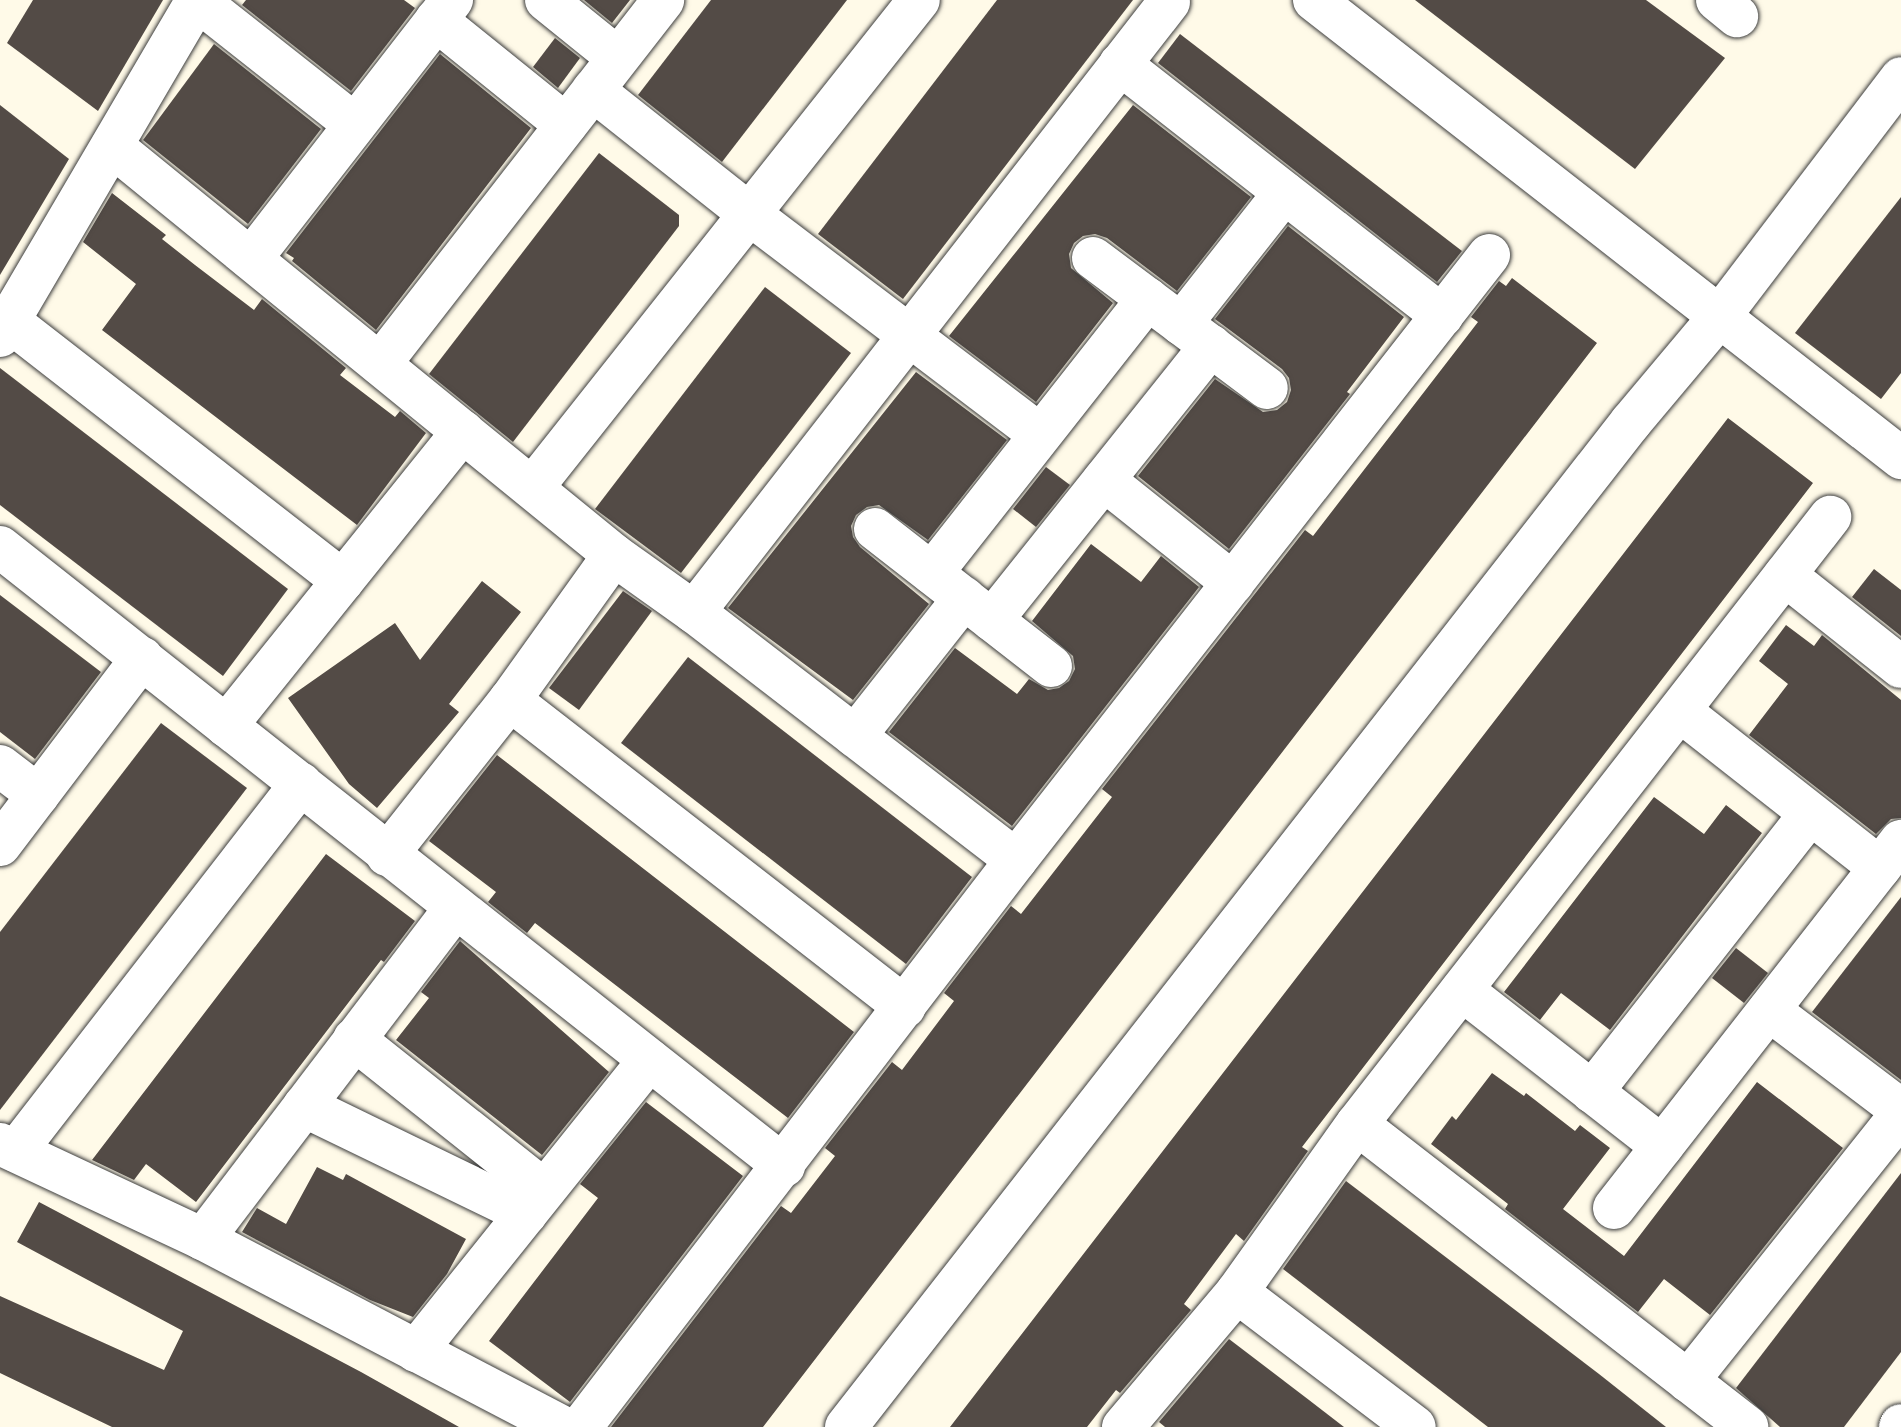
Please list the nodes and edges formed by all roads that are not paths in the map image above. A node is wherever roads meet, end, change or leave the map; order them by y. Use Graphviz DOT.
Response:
graph roads {
  1 [pos="197,0"];
  2 [pos="546,0"];
  3 [pos="663,0"];
  4 [pos="919,0"];
  5 [pos="1314,0"];
  6 [pos="1169,2"];
  7 [pos="444,10"];
  8 [pos="1120,64"];
  9 [pos="606,74"];
  10 [pos="1901,78"];
  11 [pos="355,125"];
  12 [pos="566,125"];
  13 [pos="112,146"];
  14 [pos="1284,193"];
  15 [pos="748,213"];
  16 [pos="1489,255"];
  17 [pos="1093,258"];
  18 [pos="251,259"];
  19 [pos="1148,299"];
  20 [pos="1442,316"];
  21 [pos="4,329"];
  22 [pos="1707,331"];
  23 [pos="1196,335"];
  24 [pos="908,336"];
  25 [pos="380,364"];
  26 [pos="1267,388"];
  27 [pos="463,431"];
  28 [pos="1039,434"];
  29 [pos="1901,458"];
  30 [pos="1104,480"];
  31 [pos="533,487"];
  32 [pos="1830,517"];
  33 [pos="875,529"];
  34 [pos="0,547"];
  35 [pos="614,555"];
  36 [pos="1785,575"];
  37 [pos="343,581"];
  38 [pos="1233,583"];
  39 [pos="963,597"];
  40 [pos="694,612"];
  41 [pos="142,658"];
  42 [pos="1051,666"];
  43 [pos="1901,667"];
  44 [pos="510,700"];
  45 [pos="1680,711"];
  46 [pos="226,726"];
  47 [pos="855,736"];
  48 [pos="0,766"];
  49 [pos="301,784"];
  50 [pos="38,795"];
  51 [pos="1810,814"];
  52 [pos="0,845"];
  53 [pos="1890,854"];
  54 [pos="387,855"];
  55 [pos="1016,860"];
  56 [pos="456,907"];
  57 [pos="1462,990"];
  58 [pos="905,1007"];
  59 [pos="1769,1010"];
  60 [pos="354,1039"];
  61 [pos="649,1060"];
  62 [pos="1592,1092"];
  63 [pos="304,1106"];
  64 [pos="1901,1112"];
  65 [pos="1357,1124"];
  66 [pos="1662,1146"];
  67 [pos="8,1148"];
  68 [pos="784,1166"];
  69 [pos="535,1202"];
  70 [pos="1614,1208"];
  71 [pos="203,1239"];
  72 [pos="1237,1292"];
  73 [pos="416,1351"];
  74 [pos="1688,1381"];
  75 [pos="562,1427"];
  76 [pos="581,1427"];
  77 [pos="846,1427"];
  78 [pos="1123,1427"];
  79 [pos="1415,1427"];
  80 [pos="1747,1427"];
  1 -- 11 [label="street"];
  1 -- 13 [label="street"];
  2 -- 9 [label="street"];
  3 -- 9 [label="street"];
  4 -- 15 [label="street"];
  5 -- 22 [label="street"];
  6 -- 8 [label="street"];
  7 -- 11 [label="street"];
  7 -- 12 [label="street"];
  8 -- 14 [label="street"];
  8 -- 24 [label="street"];
  9 -- 12 [label="street"];
  9 -- 15 [label="street"];
  10 -- 22 [label="street"];
  11 -- 18 [label="street"];
  12 -- 25 [label="street"];
  13 -- 18 [label="street"];
  13 -- 21 [label="street"];
  14 -- 20 [label="street"];
  14 -- 23 [label="street"];
  15 -- 24 [label="street"];
  15 -- 31 [label="street"];
  16 -- 20 [label="street"];
  17 -- 19 [label="street"];
  18 -- 25 [label="street"];
  19 -- 23 [label="street"];
  19 -- 28 [label="street"];
  20 -- 38 [label="street"];
  21 -- 37 [label="street"];
  22 -- 29 [label="street"];
  22 -- 77 [label="street"];
  23 -- 26 [label="street"];
  23 -- 30 [label="street"];
  24 -- 28 [label="street"];
  24 -- 40 [label="street"];
  25 -- 27 [label="street"];
  27 -- 31 [label="street"];
  27 -- 37 [label="street"];
  28 -- 39 [label="street"];
  30 -- 38 [label="street"];
  30 -- 39 [label="street"];
  31 -- 35 [label="street"];
  32 -- 36 [label="street"];
  33 -- 39 [label="street"];
  34 -- 41 [label="street"];
  35 -- 40 [label="street"];
  35 -- 44 [label="street"];
  36 -- 43 [label="street"];
  36 -- 45 [label="street"];
  37 -- 46 [label="street"];
  38 -- 55 [label="street"];
  39 -- 42 [label="street"];
  39 -- 47 [label="street"];
  40 -- 47 [label="street"];
  41 -- 46 [label="street"];
  41 -- 50 [label="street"];
  44 -- 54 [label="street"];
  44 -- 58 [label="street"];
  45 -- 51 [label="street"];
  45 -- 57 [label="street"];
  46 -- 49 [label="street"];
  47 -- 55 [label="street"];
  48 -- 50 [label="street"];
  49 -- 54 [label="street"];
  49 -- 67 [label="street"];
  50 -- 52 [label="street"];
  51 -- 53 [label="street"];
  51 -- 62 [label="street"];
  53 -- 59 [label="street"];
  54 -- 56 [label="street"];
  55 -- 58 [label="street"];
  56 -- 60 [label="street"];
  56 -- 61 [label="street"];
  57 -- 62 [label="street"];
  57 -- 65 [label="street"];
  58 -- 68 [label="street"];
  59 -- 64 [label="street"];
  59 -- 66 [label="street"];
  60 -- 63 [label="street"];
  60 -- 69 [label="street"];
  61 -- 68 [label="street"];
  61 -- 69 [label="street"];
  62 -- 66 [label="street"];
  63 -- 69 [label="street"];
  63 -- 71 [label="street"];
  64 -- 74 [label="street"];
  65 -- 72 [label="street"];
  65 -- 74 [label="street"];
  66 -- 70 [label="street"];
  67 -- 71 [label="street"];
  68 -- 76 [label="street"];
  69 -- 73 [label="street"];
  71 -- 73 [label="street"];
  72 -- 78 [label="street"];
  72 -- 79 [label="street"];
  73 -- 75 [label="street"];
  74 -- 80 [label="street"];
}
